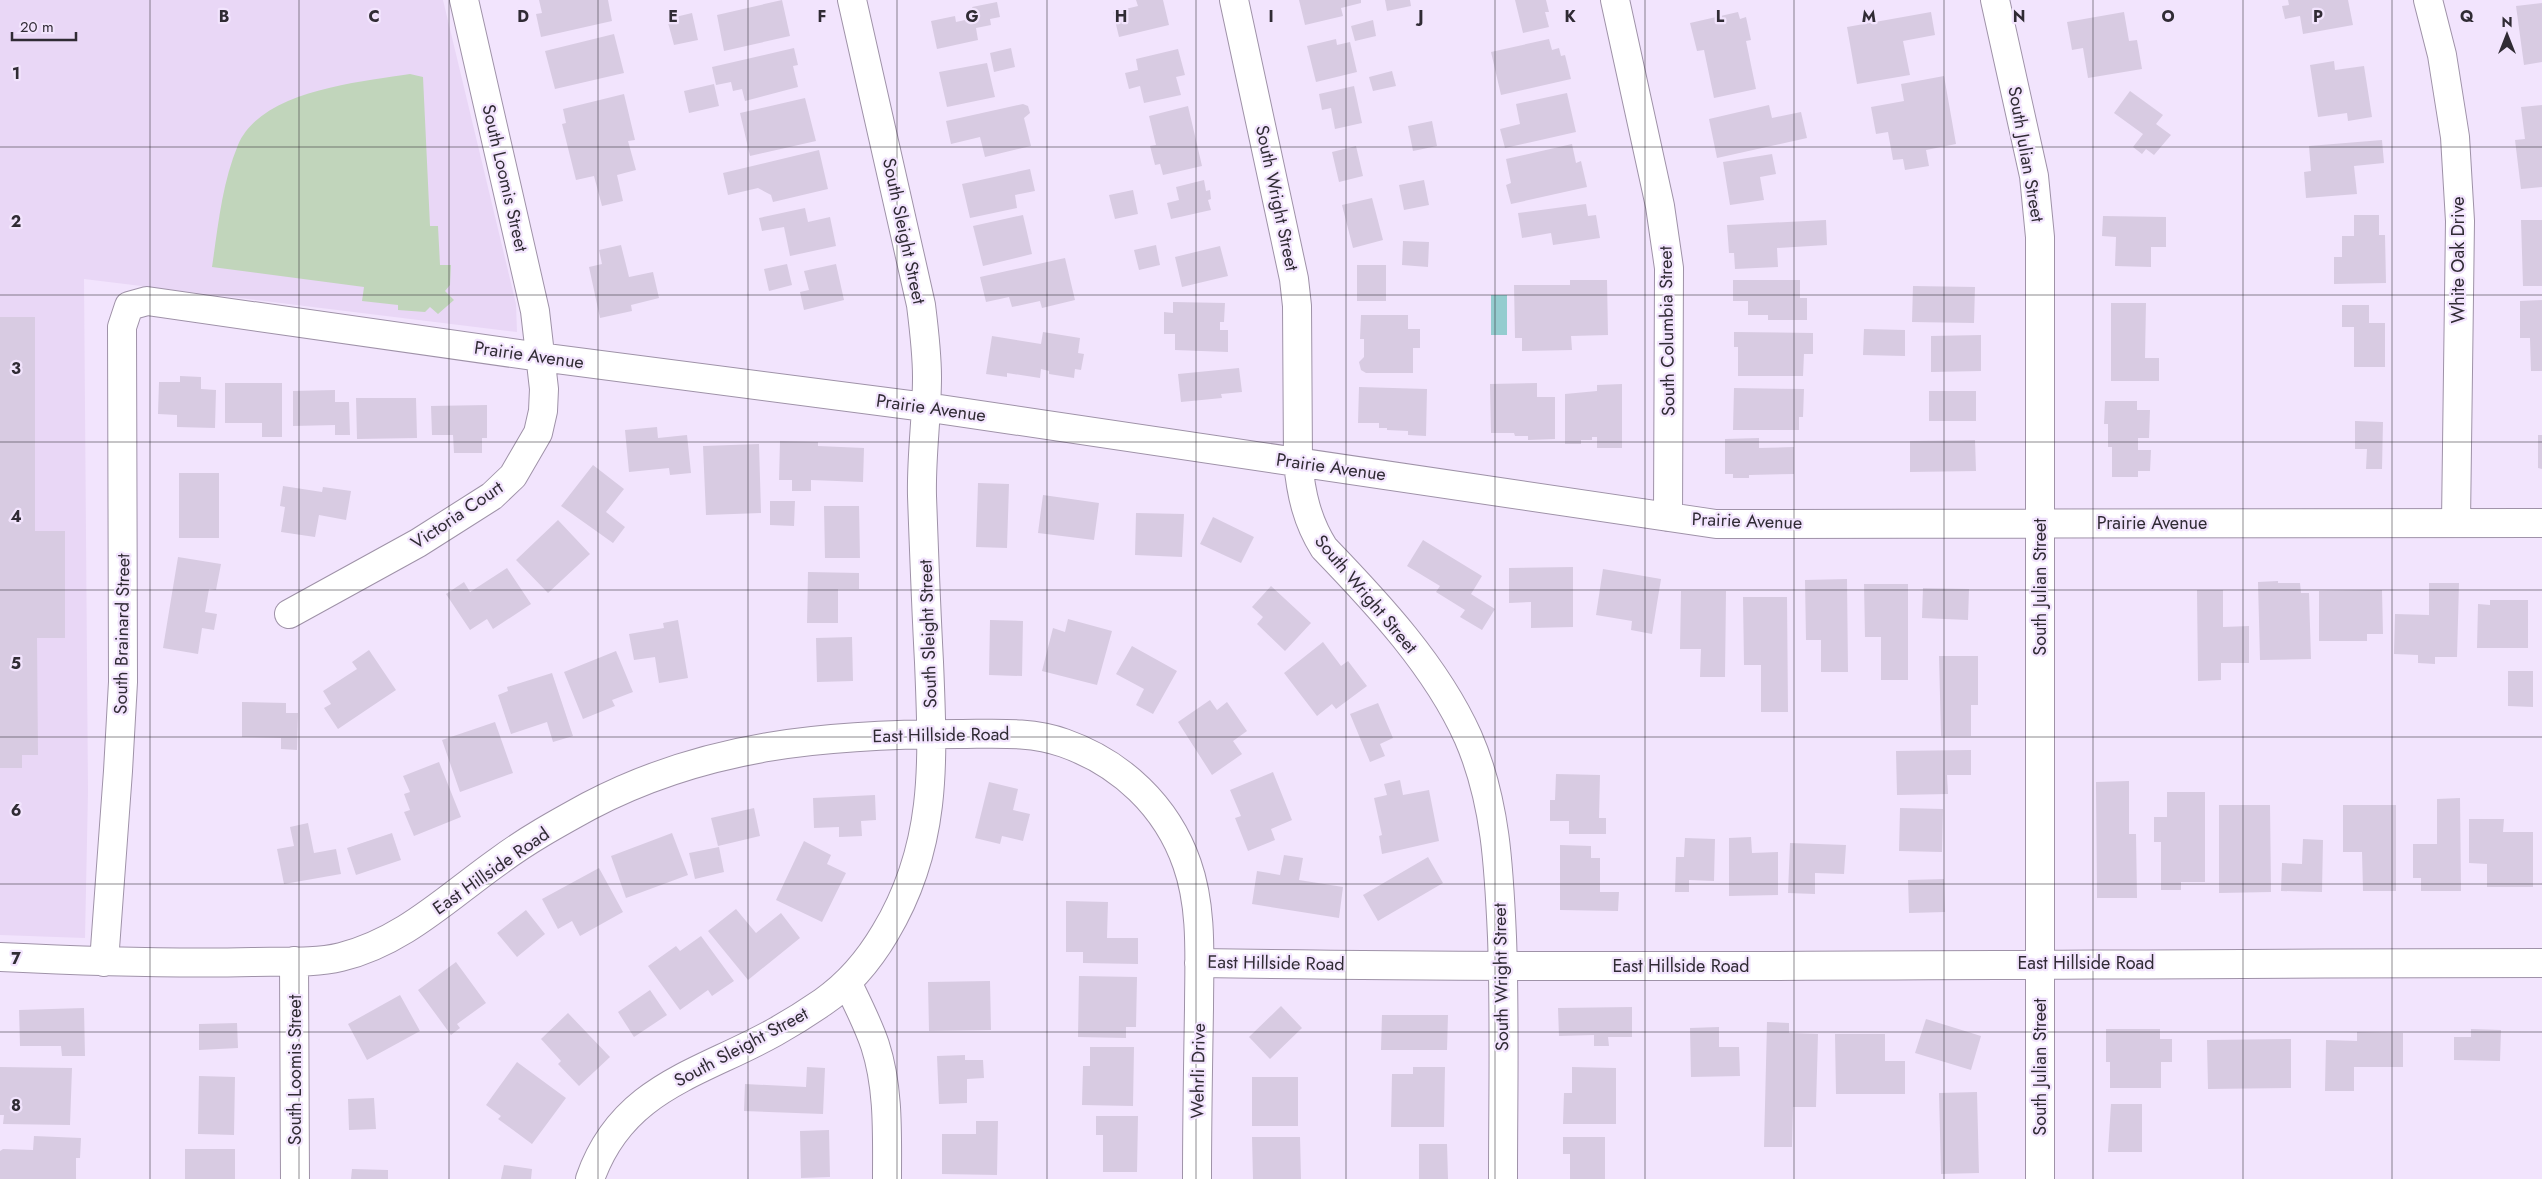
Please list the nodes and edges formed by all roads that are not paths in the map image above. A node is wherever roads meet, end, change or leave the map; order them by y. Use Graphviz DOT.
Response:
graph roads {
  1 [pos="464,0"];
  2 [pos="852,0"];
  3 [pos="1234,0"];
  4 [pos="1615,0"];
  5 [pos="1996,0"];
  6 [pos="2428,0"];
  7 [pos="129,306"];
  8 [pos="540,358"];
  9 [pos="925,407"];
  10 [pos="1298,462"];
  11 [pos="1668,517"];
  12 [pos="2456,522"];
  13 [pos="2040,523"];
  14 [pos="2542,523"];
  15 [pos="289,614"];
  16 [pos="932,734"];
  17 [pos="0,957"];
  18 [pos="294,961"];
  19 [pos="104,962"];
  20 [pos="1199,963"];
  21 [pos="2039,963"];
  22 [pos="2542,963"];
  23 [pos="1503,967"];
  24 [pos="847,982"];
  25 [pos="295,1179"];
  26 [pos="590,1179"];
  27 [pos="887,1179"];
  28 [pos="1197,1179"];
  29 [pos="1503,1179"];
  30 [pos="2040,1179"];
  1 -- 8 [label="street, South Loomis Street"];
  2 -- 9 [label="street, South Sleight Street"];
  3 -- 10 [label="street, South Wright Street"];
  4 -- 11 [label="street, South Columbia Street"];
  5 -- 13 [label="street, South Julian Street"];
  6 -- 12 [label="street, White Oak Drive"];
  7 -- 8 [label="street, Prairie Avenue"];
  7 -- 19 [label="street, South Brainard Street"];
  8 -- 9 [label="street, Prairie Avenue"];
  8 -- 15 [label="street, Victoria Court"];
  9 -- 10 [label="street, Prairie Avenue"];
  9 -- 16 [label="street, South Sleight Street"];
  10 -- 11 [label="street, Prairie Avenue"];
  10 -- 23 [label="street, South Wright Street"];
  11 -- 13 [label="street, Prairie Avenue"];
  12 -- 13 [label="street, Prairie Avenue"];
  12 -- 14 [label="street, Prairie Avenue"];
  13 -- 21 [label="street, South Julian Street"];
  16 -- 18 [label="street, East Hillside Road"];
  16 -- 20 [label="street, East Hillside Road"];
  16 -- 24 [label="street, South Sleight Street"];
  17 -- 19 [label="street, East Hillside Road"];
  18 -- 19 [label="street, East Hillside Road"];
  18 -- 25 [label="street, South Loomis Street"];
  20 -- 23 [label="street, East Hillside Road"];
  20 -- 28 [label="street, Wehrli Drive"];
  21 -- 22 [label="street, East Hillside Road"];
  21 -- 23 [label="street, East Hillside Road"];
  21 -- 30 [label="street, South Julian Street"];
  23 -- 29 [label="street, South Wright Street"];
  24 -- 26 [label="street, South Sleight Street"];
  24 -- 27 [label="street"];
}
